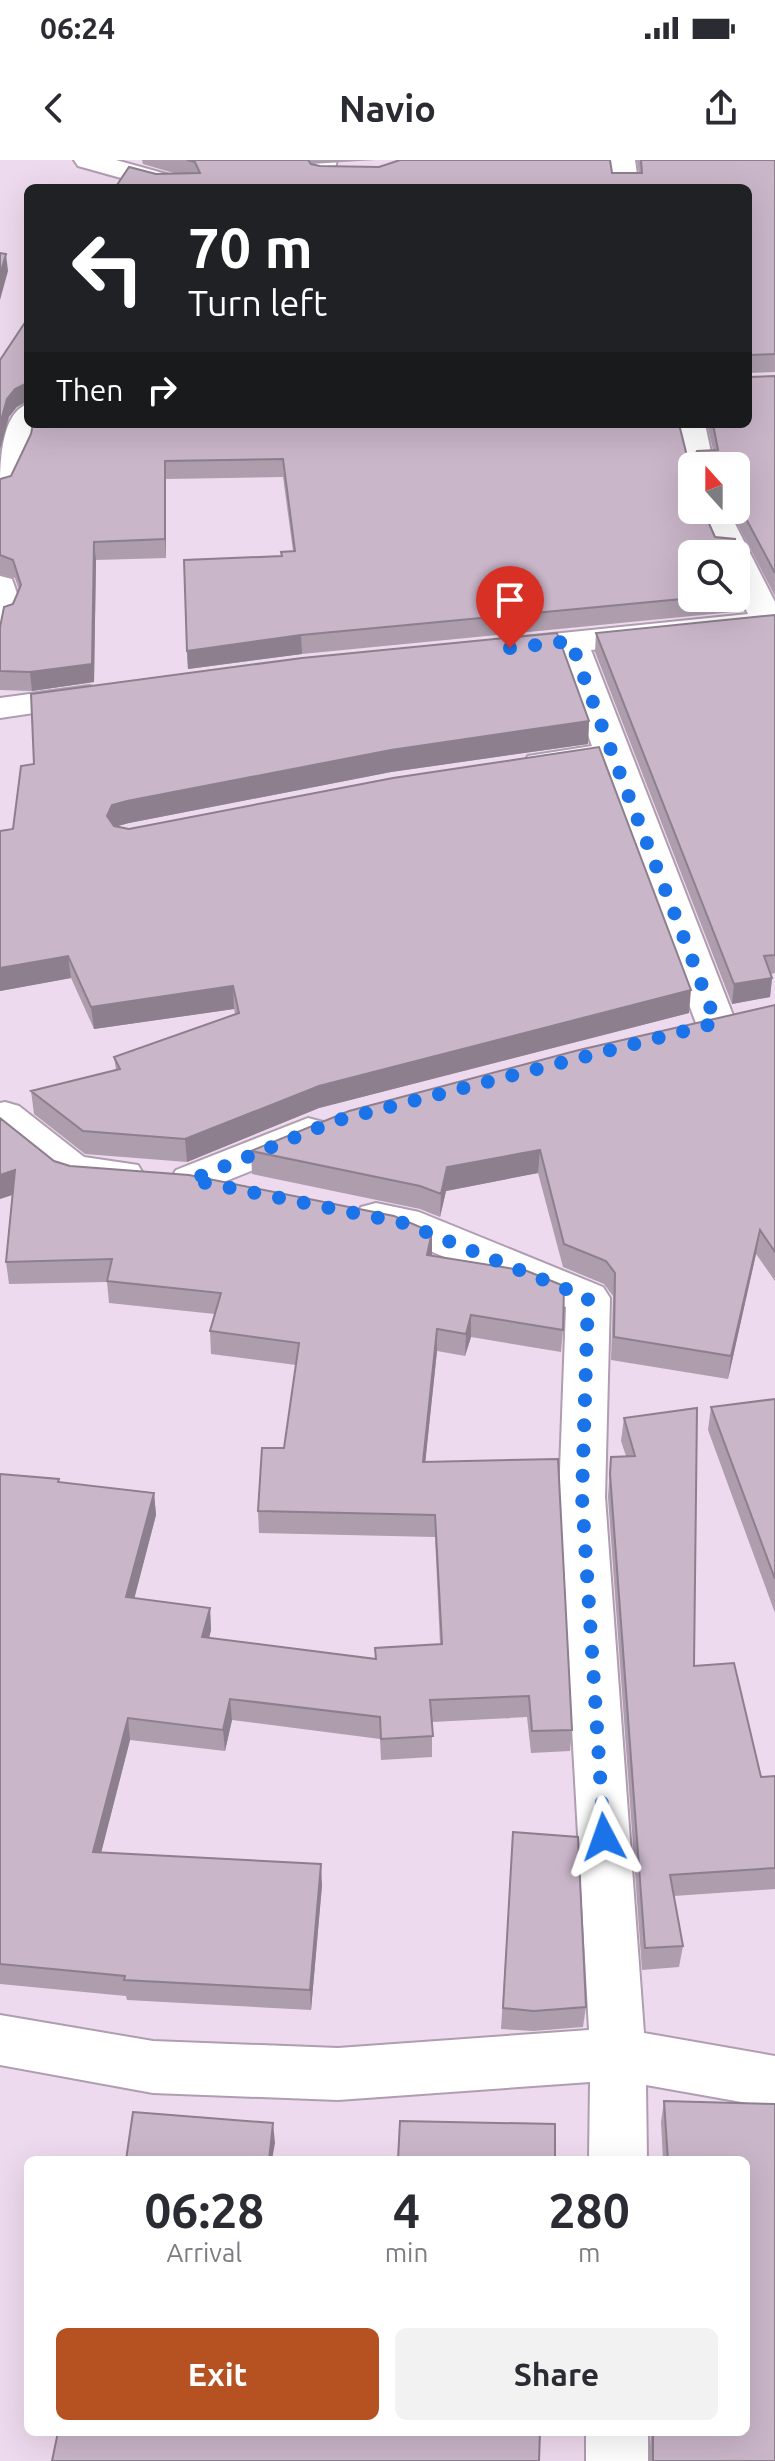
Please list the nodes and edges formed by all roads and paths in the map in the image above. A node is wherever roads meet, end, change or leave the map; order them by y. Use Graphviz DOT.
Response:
graph roads {
  1 [pos="87,160"];
  2 [pos="622,160"];
  3 [pos="350,172"];
  4 [pos="316,173"];
  5 [pos="172,184"];
  6 [pos="625,184"];
  7 [pos="24,415"];
  8 [pos="691,428"];
  9 [pos="8,449"];
  10 [pos="696,452"];
  11 [pos="0,486"];
  12 [pos="750,584"];
  13 [pos="772,621"];
  14 [pos="571,641"];
  15 [pos="465,653"];
  16 [pos="121,692"];
  17 [pos="0,708"];
  18 [pos="610,754"];
  19 [pos="501,770"];
  20 [pos="715,1023"];
  21 [pos="0,1117"];
  22 [pos="335,1121"];
  23 [pos="191,1180"];
  24 [pos="267,1195"];
  25 [pos="327,1208"];
  26 [pos="0,2040"];
  27 [pos="618,2054"];
  28 [pos="775,2082"];
  29 [pos="618,2156"];
  30 [pos="617,2436"];
  31 [pos="617,2461"];
  1 -- 5 [label="street"];
  2 -- 6 [label="street"];
  3 -- 4 [label="street"];
  7 -- 9 [label="street"];
  8 -- 10 [label="street"];
  9 -- 11 [label="street"];
  12 -- 13 [label="street"];
  13 -- 14 [label="street"];
  14 -- 15 [label="street"];
  14 -- 18 [label="street"];
  16 -- 17 [label="street"];
  18 -- 19 [label="street"];
  18 -- 20 [label="street"];
  21 -- 23 [label="street"];
  22 -- 23 [label="street"];
  23 -- 24 [label="street"];
  25 -- 27 [label="street"];
  26 -- 27 [label="street"];
  27 -- 28 [label="street"];
  27 -- 29 [label="street"];
  30 -- 31 [label="street"];
}
